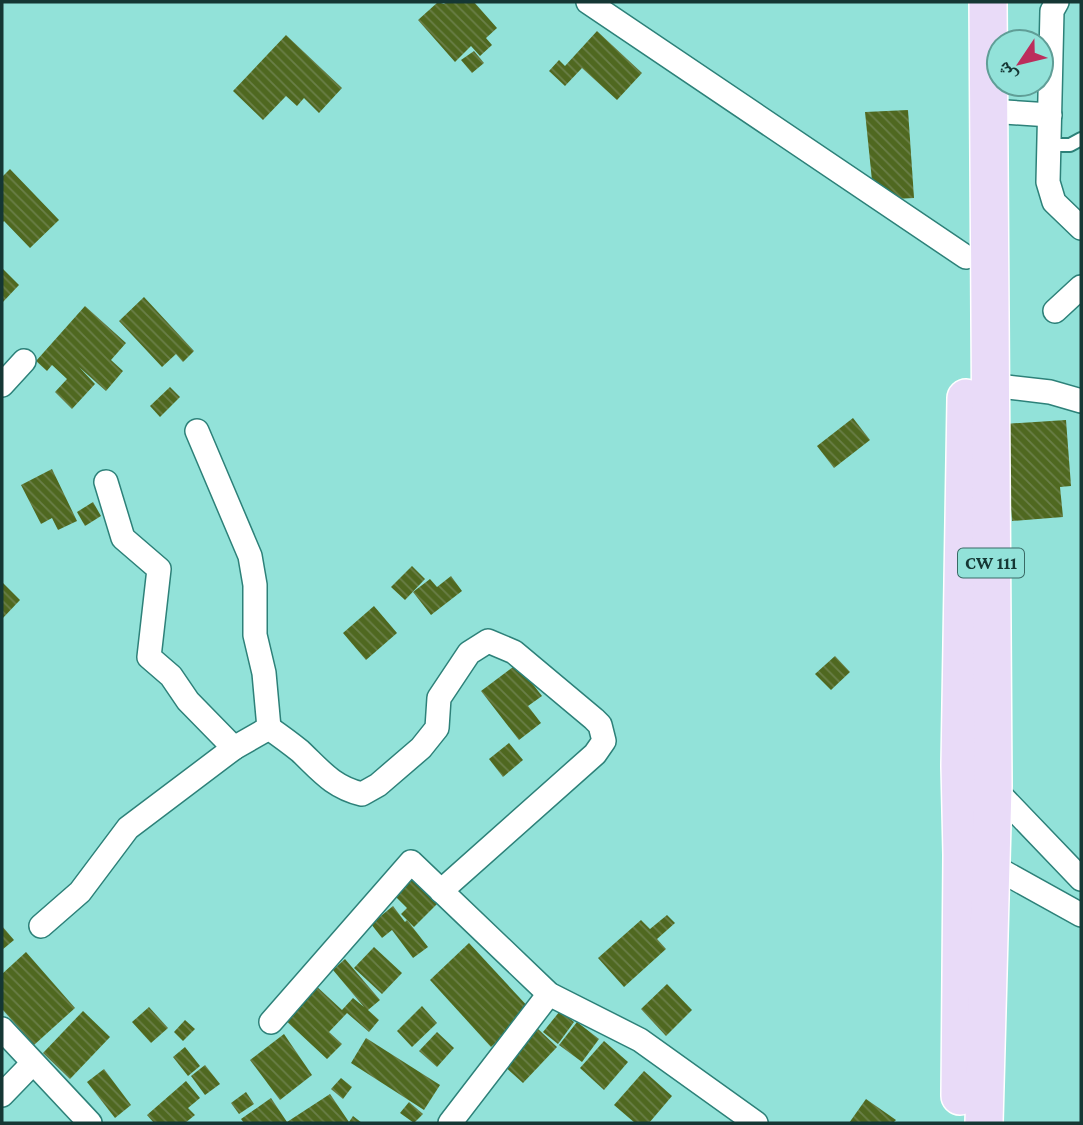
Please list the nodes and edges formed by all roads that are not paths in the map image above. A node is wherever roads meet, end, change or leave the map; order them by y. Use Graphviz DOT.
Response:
graph roads {
  1 [pos="588,2"];
  2 [pos="965,2"];
  3 [pos="988,2"];
  4 [pos="1057,2"];
  5 [pos="990,111"];
  6 [pos="1050,115"];
  7 [pos="1081,139"];
  8 [pos="1049,145"];
  9 [pos="1081,228"];
  10 [pos="966,257"];
  11 [pos="1081,287"];
  12 [pos="1055,311"];
  13 [pos="24,361"];
  14 [pos="2,385"];
  15 [pos="990,385"];
  16 [pos="1081,401"];
  17 [pos="197,430"];
  18 [pos="106,482"];
  19 [pos="269,728"];
  20 [pos="234,748"];
  21 [pos="960,766"];
  22 [pos="993,786"];
  23 [pos="977,859"];
  24 [pos="1081,879"];
  25 [pos="441,891"];
  26 [pos="1081,915"];
  27 [pos="41,926"];
  28 [pos="549,994"];
  29 [pos="271,1022"];
  30 [pos="2,1029"];
  31 [pos="33,1063"];
  32 [pos="2,1095"];
  33 [pos="90,1123"];
  34 [pos="450,1123"];
  35 [pos="756,1123"];
  36 [pos="959,1123"];
  37 [pos="984,1123"];
  1 -- 10 [label="street"];
  2 -- 10 [label="main road, CW 111"];
  3 -- 5 [label="main road, CW 111"];
  4 -- 6 [label="street"];
  5 -- 6 [label="street"];
  5 -- 15 [label="main road, CW 111"];
  6 -- 8 [label="street"];
  7 -- 8 [label="lane"];
  8 -- 9 [label="street"];
  10 -- 21 [label="main road, CW 111"];
  11 -- 12 [label="street"];
  13 -- 14 [label="street"];
  15 -- 16 [label="street"];
  15 -- 22 [label="main road, CW 111"];
  17 -- 19 [label="street"];
  18 -- 20 [label="street"];
  19 -- 20 [label="street"];
  19 -- 25 [label="street"];
  20 -- 27 [label="street"];
  21 -- 22 [label="street"];
  21 -- 23 [label="main road, CW 111"];
  22 -- 23 [label="main road, CW 111"];
  22 -- 24 [label="street"];
  23 -- 26 [label="street"];
  23 -- 36 [label="main road, CW 111"];
  23 -- 37 [label="main road, CW 111"];
  25 -- 28 [label="street"];
  25 -- 29 [label="street"];
  28 -- 34 [label="street"];
  28 -- 35 [label="street"];
  30 -- 31 [label="street"];
  31 -- 32 [label="street"];
  31 -- 33 [label="street"];
}
